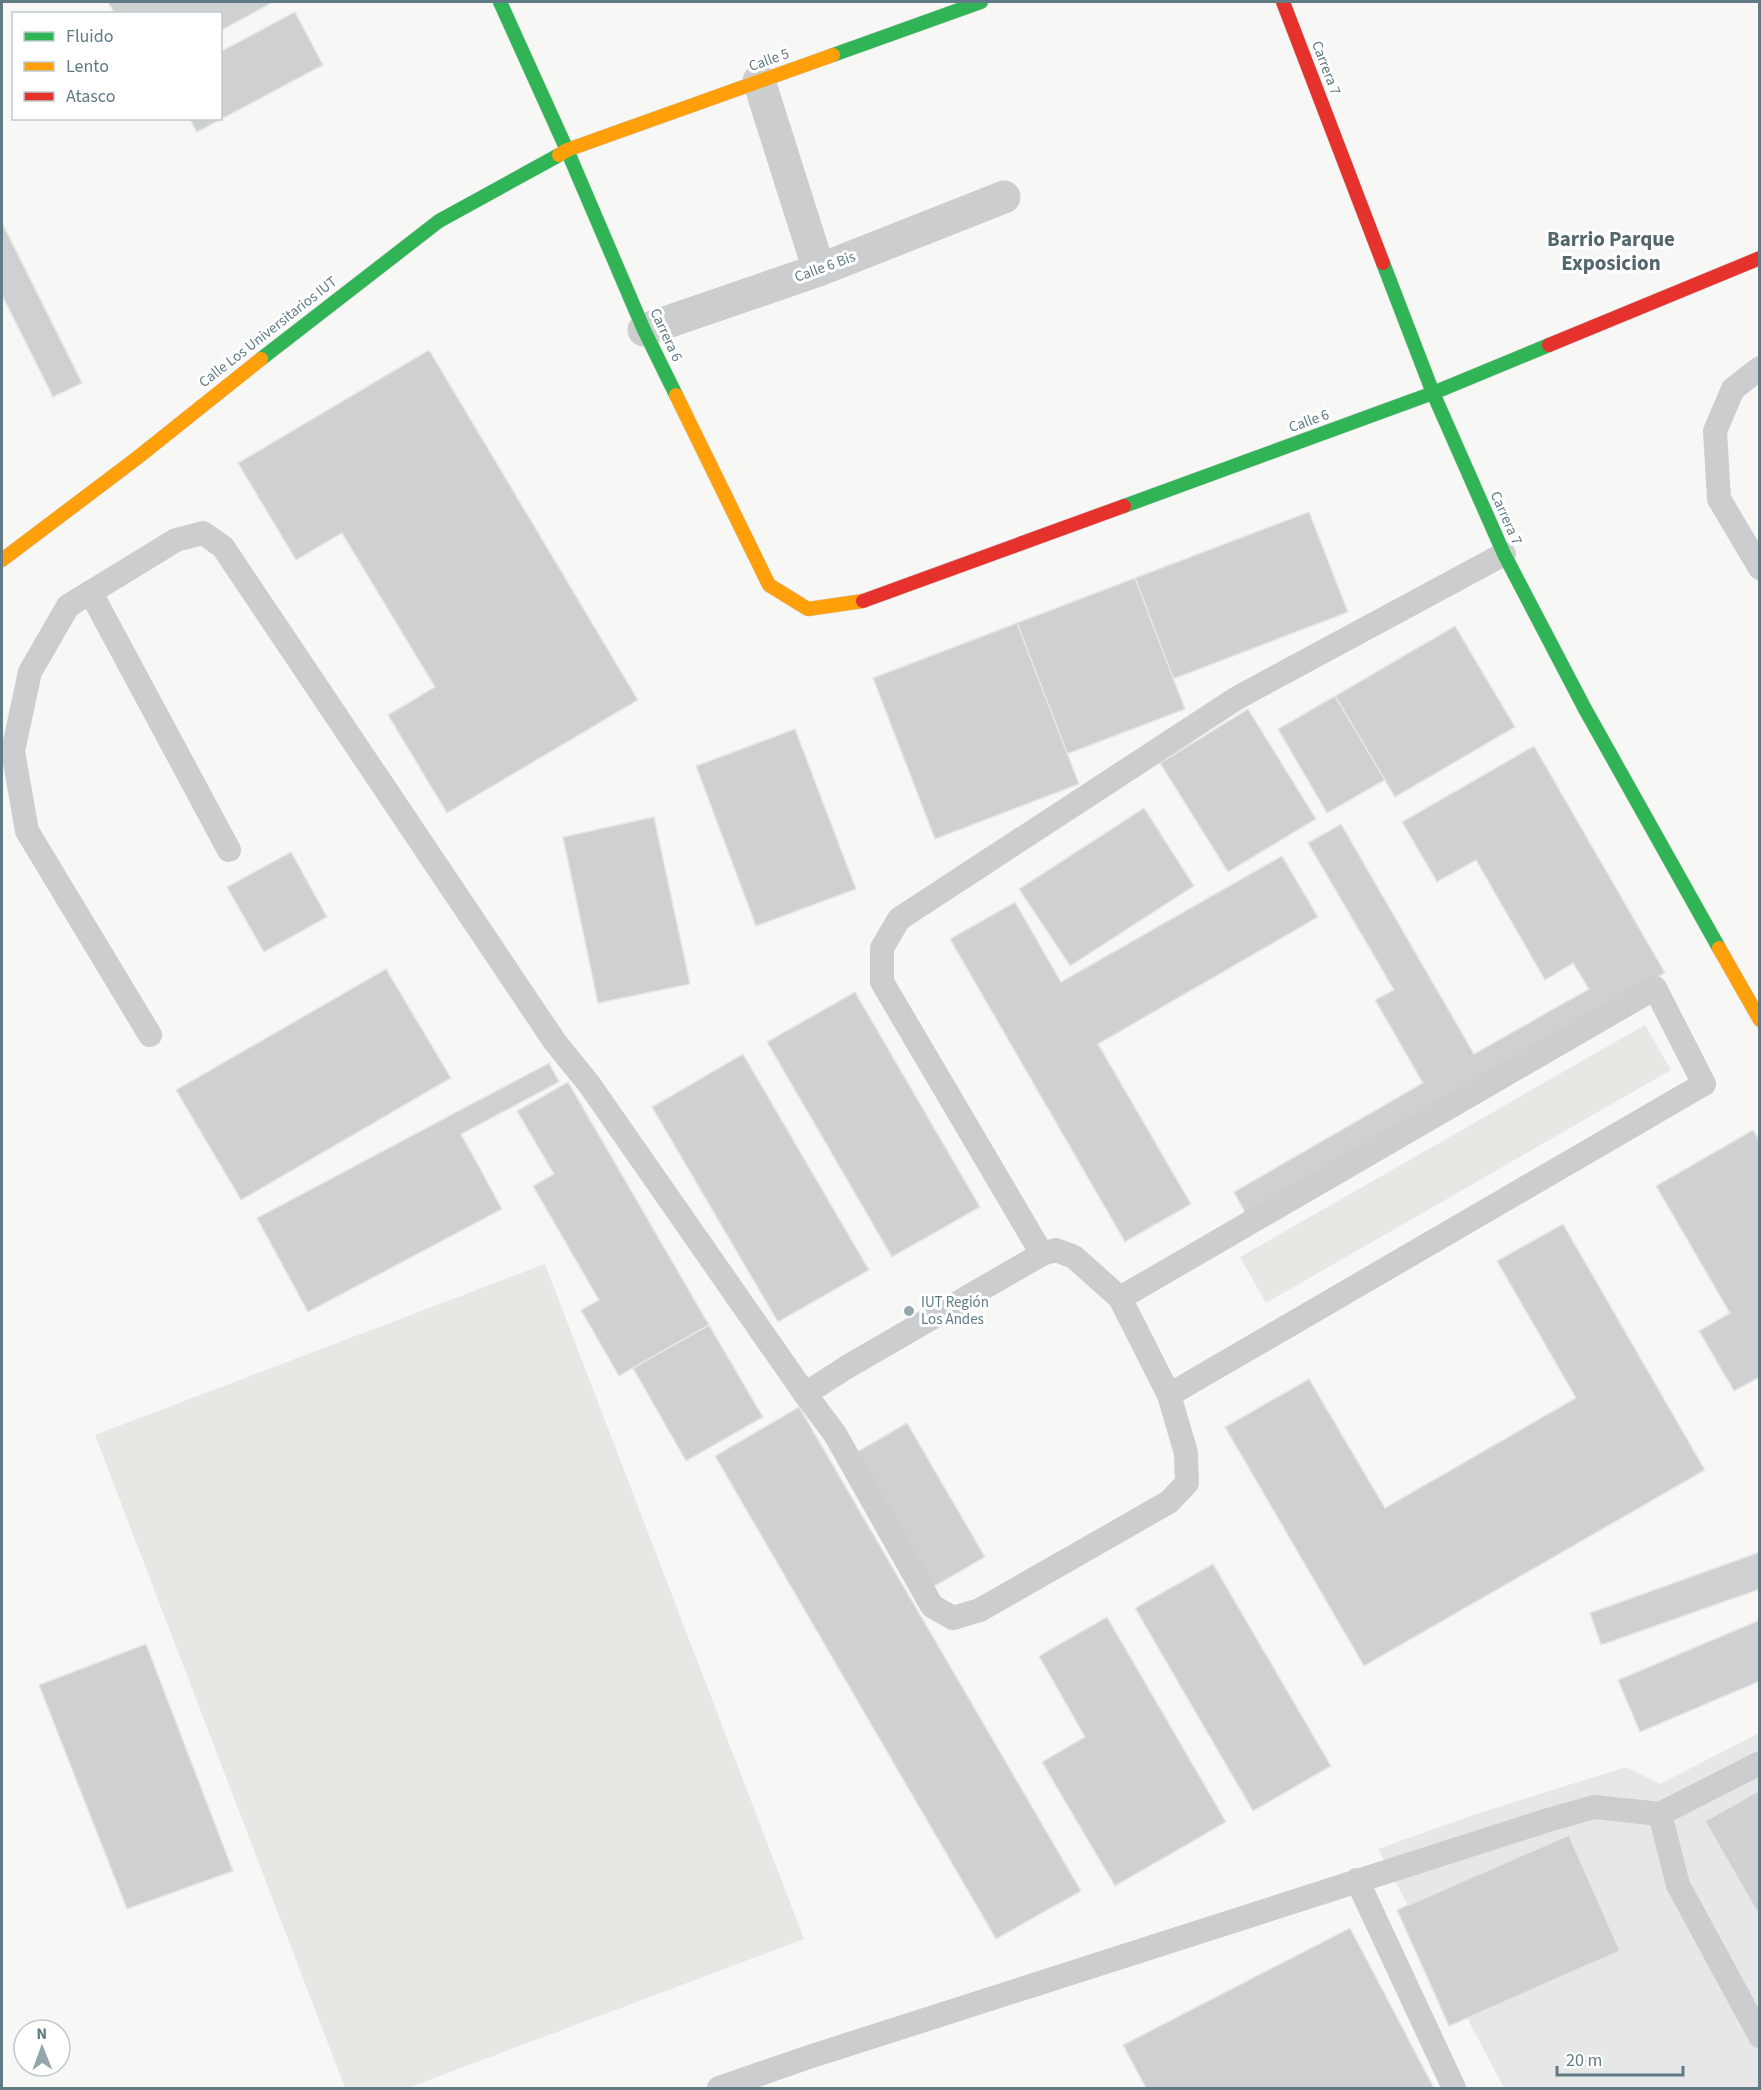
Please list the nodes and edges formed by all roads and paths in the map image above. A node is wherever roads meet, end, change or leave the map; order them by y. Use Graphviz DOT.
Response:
graph roads {
  1 [pos="500,2"];
  2 [pos="981,2"];
  3 [pos="1283,2"];
  4 [pos="759,81"];
  5 [pos="567,150"];
  6 [pos="1004,197"];
  7 [pos="1760,258"];
  8 [pos="819,270"];
  9 [pos="644,330"];
  10 [pos="1760,368"];
  11 [pos="1433,393"];
  12 [pos="1504,554"];
  13 [pos="2,560"];
  14 [pos="1760,568"];
  15 [pos="91,593"];
  16 [pos="865,601"];
  17 [pos="229,850"];
  18 [pos="1760,1020"];
  19 [pos="150,1035"];
  20 [pos="1042,1254"];
  21 [pos="1120,1298"];
  22 [pos="805,1394"];
  23 [pos="1168,1395"];
  24 [pos="1760,1763"];
  25 [pos="1660,1814"];
  26 [pos="1357,1880"];
  27 [pos="1760,2036"];
  28 [pos="719,2088"];
  29 [pos="1454,2088"];
  1 -- 5 [label="street, Carrera 6"];
  2 -- 4 [label="street, Calle 5"];
  3 -- 11 [label="street, Carrera 7"];
  4 -- 5 [label="street, Calle 5"];
  4 -- 8 [label="street"];
  5 -- 9 [label="street, Carrera 6"];
  5 -- 13 [label="street, Calle Los Universitarios IUT"];
  6 -- 8 [label="street, Calle 6 Bis"];
  7 -- 11 [label="street, Calle 6"];
  8 -- 9 [label="street, Calle 6 Bis"];
  9 -- 16 [label="street, Carrera 6"];
  10 -- 14 [label="lane"];
  11 -- 12 [label="street, Carrera 7"];
  11 -- 16 [label="street, Calle 6"];
  12 -- 18 [label="street, Carrera 7"];
  12 -- 20 [label="lane"];
  15 -- 17 [label="lane"];
  15 -- 19 [label="lane"];
  15 -- 22 [label="lane"];
  20 -- 21 [label="lane"];
  20 -- 22 [label="lane"];
  21 -- 23 [label="lane"];
  21 -- 23 [label="lane"];
  22 -- 23 [label="lane"];
  24 -- 25 [label="lane"];
  25 -- 26 [label="lane"];
  25 -- 27 [label="lane"];
  26 -- 28 [label="lane"];
  26 -- 29 [label="lane"];
}
